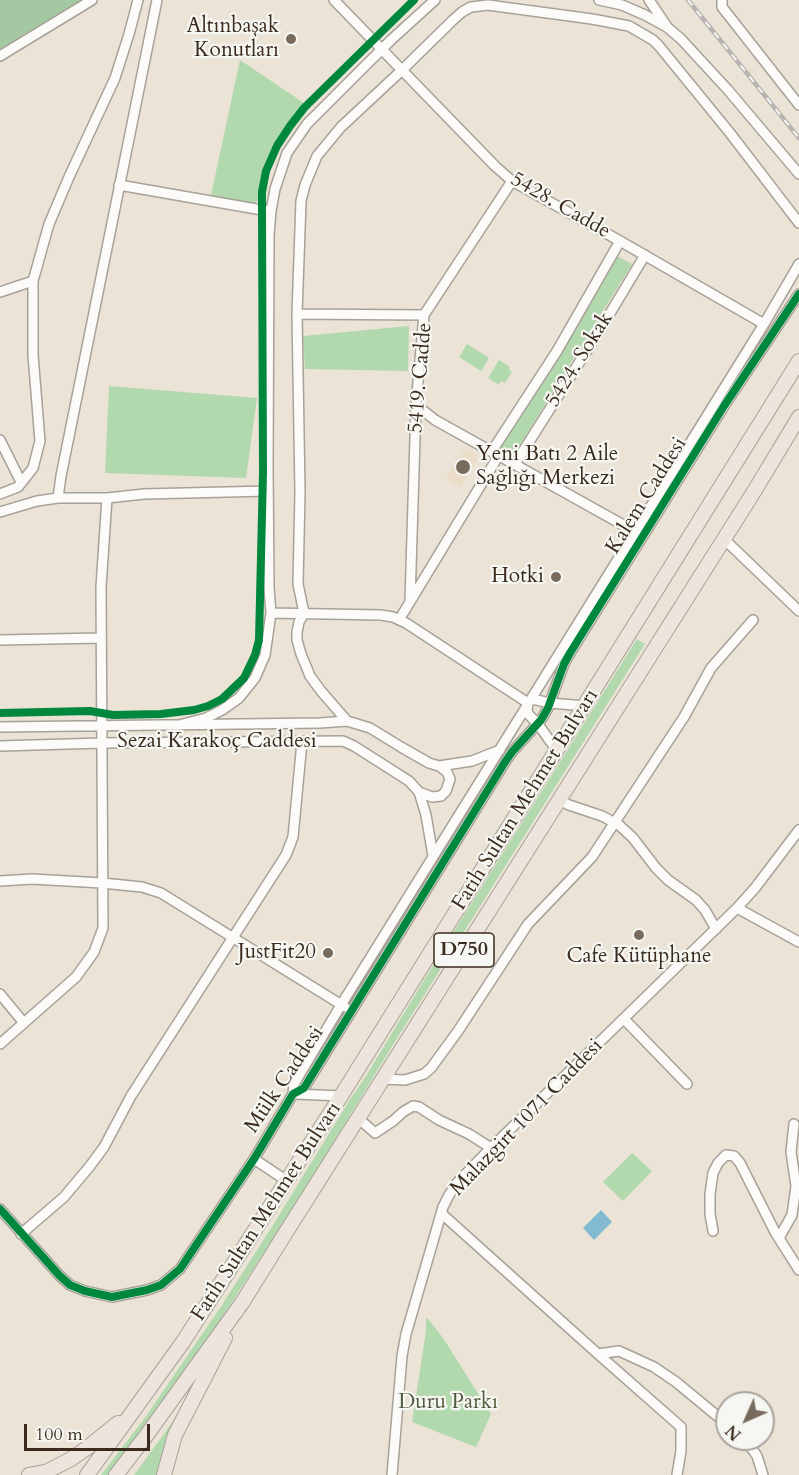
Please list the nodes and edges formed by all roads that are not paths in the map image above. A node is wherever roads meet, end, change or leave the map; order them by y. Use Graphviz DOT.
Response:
graph roads {
  1 [pos="92,0"];
  2 [pos="138,0"];
  3 [pos="157,0"];
  4 [pos="334,0"];
  5 [pos="435,0"];
  6 [pos="599,0"];
  7 [pos="649,0"];
  8 [pos="720,2"];
  9 [pos="667,27"];
  10 [pos="381,50"];
  11 [pos="0,56"];
  12 [pos="401,71"];
  13 [pos="799,105"];
  14 [pos="799,174"];
  15 [pos="512,181"];
  16 [pos="119,185"];
  17 [pos="787,208"];
  18 [pos="799,208"];
  19 [pos="271,211"];
  20 [pos="799,223"];
  21 [pos="620,241"];
  22 [pos="645,255"];
  23 [pos="799,264"];
  24 [pos="33,281"];
  25 [pos="0,292"];
  26 [pos="799,294"];
  27 [pos="297,314"];
  28 [pos="424,315"];
  29 [pos="764,324"];
  30 [pos="799,361"];
  31 [pos="416,405"];
  32 [pos="799,417"];
  33 [pos="0,440"];
  34 [pos="496,453"];
  35 [pos="515,464"];
  36 [pos="21,482"];
  37 [pos="268,491"];
  38 [pos="0,494"];
  39 [pos="58,498"];
  40 [pos="107,498"];
  41 [pos="0,512"];
  42 [pos="634,531"];
  43 [pos="724,539"];
  44 [pos="410,601"];
  45 [pos="799,611"];
  46 [pos="271,613"];
  47 [pos="304,613"];
  48 [pos="399,620"];
  49 [pos="753,620"];
  50 [pos="101,638"];
  51 [pos="0,640"];
  52 [pos="528,703"];
  53 [pos="550,704"];
  54 [pos="585,706"];
  55 [pos="347,721"];
  56 [pos="538,724"];
  57 [pos="179,725"];
  58 [pos="102,726"];
  59 [pos="0,727"];
  60 [pos="302,742"];
  61 [pos="102,743"];
  62 [pos="0,746"];
  63 [pos="500,750"];
  64 [pos="557,751"];
  65 [pos="439,766"];
  66 [pos="419,792"];
  67 [pos="559,800"];
  68 [pos="614,822"];
  69 [pos="799,830"];
  70 [pos="433,856"];
  71 [pos="0,881"];
  72 [pos="102,883"];
  73 [pos="737,908"];
  74 [pos="716,929"];
  75 [pos="232,937"];
  76 [pos="799,942"];
  77 [pos="0,994"];
  78 [pos="341,1005"];
  79 [pos="351,1011"];
  80 [pos="624,1019"];
  81 [pos="24,1023"];
  82 [pos="0,1044"];
  83 [pos="382,1079"];
  84 [pos="687,1084"];
  85 [pos="293,1094"];
  86 [pos="341,1096"];
  87 [pos="358,1118"];
  88 [pos="794,1124"];
  89 [pos="491,1148"];
  90 [pos="254,1159"];
  91 [pos="287,1180"];
  92 [pos="0,1209"];
  93 [pos="441,1213"];
  94 [pos="713,1232"];
  95 [pos="21,1234"];
  96 [pos="779,1238"];
  97 [pos="799,1270"];
  98 [pos="242,1303"];
  99 [pos="598,1354"];
  100 [pos="147,1394"];
  101 [pos="715,1414"];
  102 [pos="754,1451"];
  103 [pos="29,1475"];
  104 [pos="87,1475"];
  105 [pos="116,1475"];
  106 [pos="164,1475"];
  107 [pos="392,1475"];
  108 [pos="677,1475"];
  109 [pos="763,1475"];
  1 -- 11 [label="street"];
  2 -- 24 [label="street"];
  3 -- 16 [label="street"];
  4 -- 10 [label="street, 5428. Cadde"];
  5 -- 10 [label="street"];
  6 -- 9 [label="street"];
  7 -- 9 [label="street"];
  8 -- 13 [label="street"];
  9 -- 14 [label="street"];
  10 -- 12 [label="street, 5428. Cadde"];
  10 -- 19 [label="street"];
  12 -- 15 [label="street, 5428. Cadde"];
  12 -- 17 [label="street"];
  12 -- 27 [label="street"];
  15 -- 21 [label="street, 5428. Cadde"];
  15 -- 28 [label="street, 5419. Cadde"];
  16 -- 19 [label="street"];
  16 -- 39 [label="street"];
  17 -- 18 [label="street"];
  17 -- 20 [label="street"];
  19 -- 37 [label="street"];
  21 -- 22 [label="street, 5428. Cadde"];
  21 -- 34 [label="street"];
  22 -- 29 [label="street, 5428. Cadde"];
  22 -- 35 [label="street, 5424. Sokak"];
  23 -- 29 [label="street, Kalem Caddesi"];
  24 -- 25 [label="street"];
  24 -- 36 [label="street"];
  26 -- 53 [label="street, Kalem Caddesi"];
  27 -- 28 [label="street"];
  27 -- 47 [label="street"];
  28 -- 31 [label="street, 5419. Cadde"];
  29 -- 42 [label="street, Kalem Caddesi"];
  30 -- 54 [label="highway, Fatih Sultan Mehmet Bulvarı / D750"];
  31 -- 34 [label="street"];
  31 -- 44 [label="street, 5419. Cadde"];
  32 -- 43 [label="highway, Fatih Sultan Mehmet Bulvarı / D750"];
  33 -- 36 [label="street"];
  34 -- 35 [label="street"];
  34 -- 44 [label="street"];
  35 -- 42 [label="street"];
  36 -- 38 [label="street"];
  37 -- 40 [label="street"];
  37 -- 46 [label="street"];
  39 -- 40 [label="street"];
  39 -- 41 [label="street"];
  40 -- 50 [label="street"];
  42 -- 52 [label="street, Kalem Caddesi"];
  43 -- 45 [label="street"];
  43 -- 67 [label="highway, Fatih Sultan Mehmet Bulvarı / D750"];
  44 -- 48 [label="street"];
  46 -- 47 [label="street"];
  46 -- 57 [label="street"];
  47 -- 48 [label="street"];
  47 -- 55 [label="street"];
  48 -- 52 [label="street"];
  49 -- 68 [label="street"];
  50 -- 51 [label="street"];
  50 -- 58 [label="street"];
  52 -- 53 [label="street"];
  52 -- 56 [label="street"];
  52 -- 63 [label="street, Mülk Caddesi"];
  53 -- 54 [label="street"];
  53 -- 56 [label="street, Kalem Caddesi"];
  54 -- 64 [label="highway, Fatih Sultan Mehmet Bulvarı / D750"];
  55 -- 57 [label="street"];
  55 -- 65 [label="street"];
  56 -- 64 [label="street"];
  56 -- 79 [label="street, Mülk Caddesi"];
  57 -- 58 [label="street"];
  58 -- 59 [label="street"];
  58 -- 61 [label="street"];
  60 -- 61 [label="street, Sezai Karakoç Caddesi"];
  60 -- 66 [label="street, Sezai Karakoç Caddesi"];
  60 -- 75 [label="street"];
  61 -- 62 [label="street, Sezai Karakoç Caddesi"];
  61 -- 72 [label="street"];
  63 -- 65 [label="street"];
  63 -- 70 [label="street, Mülk Caddesi"];
  64 -- 86 [label="highway, Fatih Sultan Mehmet Bulvarı / D750"];
  65 -- 66 [label="street"];
  66 -- 70 [label="street"];
  67 -- 68 [label="street"];
  67 -- 83 [label="highway, Fatih Sultan Mehmet Bulvarı / D750"];
  68 -- 74 [label="street"];
  68 -- 83 [label="street"];
  69 -- 73 [label="street, Malazgirt 1071 Caddesi"];
  70 -- 78 [label="street, Mülk Caddesi"];
  71 -- 72 [label="street"];
  72 -- 75 [label="street"];
  72 -- 81 [label="street"];
  73 -- 74 [label="street, Malazgirt 1071 Caddesi"];
  73 -- 76 [label="street"];
  74 -- 80 [label="street, Malazgirt 1071 Caddesi"];
  75 -- 78 [label="street"];
  75 -- 95 [label="street"];
  77 -- 81 [label="street"];
  78 -- 79 [label="street"];
  78 -- 85 [label="street, Mülk Caddesi"];
  79 -- 85 [label="street, Mülk Caddesi"];
  80 -- 84 [label="street"];
  80 -- 89 [label="street, Malazgirt 1071 Caddesi"];
  81 -- 82 [label="street"];
  83 -- 87 [label="highway, Fatih Sultan Mehmet Bulvarı / D750"];
  85 -- 86 [label="street"];
  85 -- 90 [label="street, Mülk Caddesi"];
  86 -- 91 [label="highway, Fatih Sultan Mehmet Bulvarı / D750"];
  87 -- 89 [label="street"];
  87 -- 98 [label="highway, Fatih Sultan Mehmet Bulvarı / D750"];
  88 -- 96 [label="street"];
  89 -- 93 [label="street, Malazgirt 1071 Caddesi"];
  90 -- 91 [label="street"];
  90 -- 95 [label="street, Mülk Caddesi"];
  91 -- 100 [label="highway, Fatih Sultan Mehmet Bulvarı / D750"];
  92 -- 95 [label="street, Mülk Caddesi"];
  93 -- 99 [label="street"];
  93 -- 107 [label="street, Malazgirt 1071 Caddesi"];
  94 -- 96 [label="street"];
  96 -- 97 [label="street"];
  98 -- 105 [label="highway, Fatih Sultan Mehmet Bulvarı / D750"];
  98 -- 106 [label="highway"];
  99 -- 101 [label="street"];
  99 -- 108 [label="street"];
  100 -- 103 [label="highway"];
  100 -- 104 [label="highway, Fatih Sultan Mehmet Bulvarı / D750"];
  102 -- 109 [label="street"];
}
